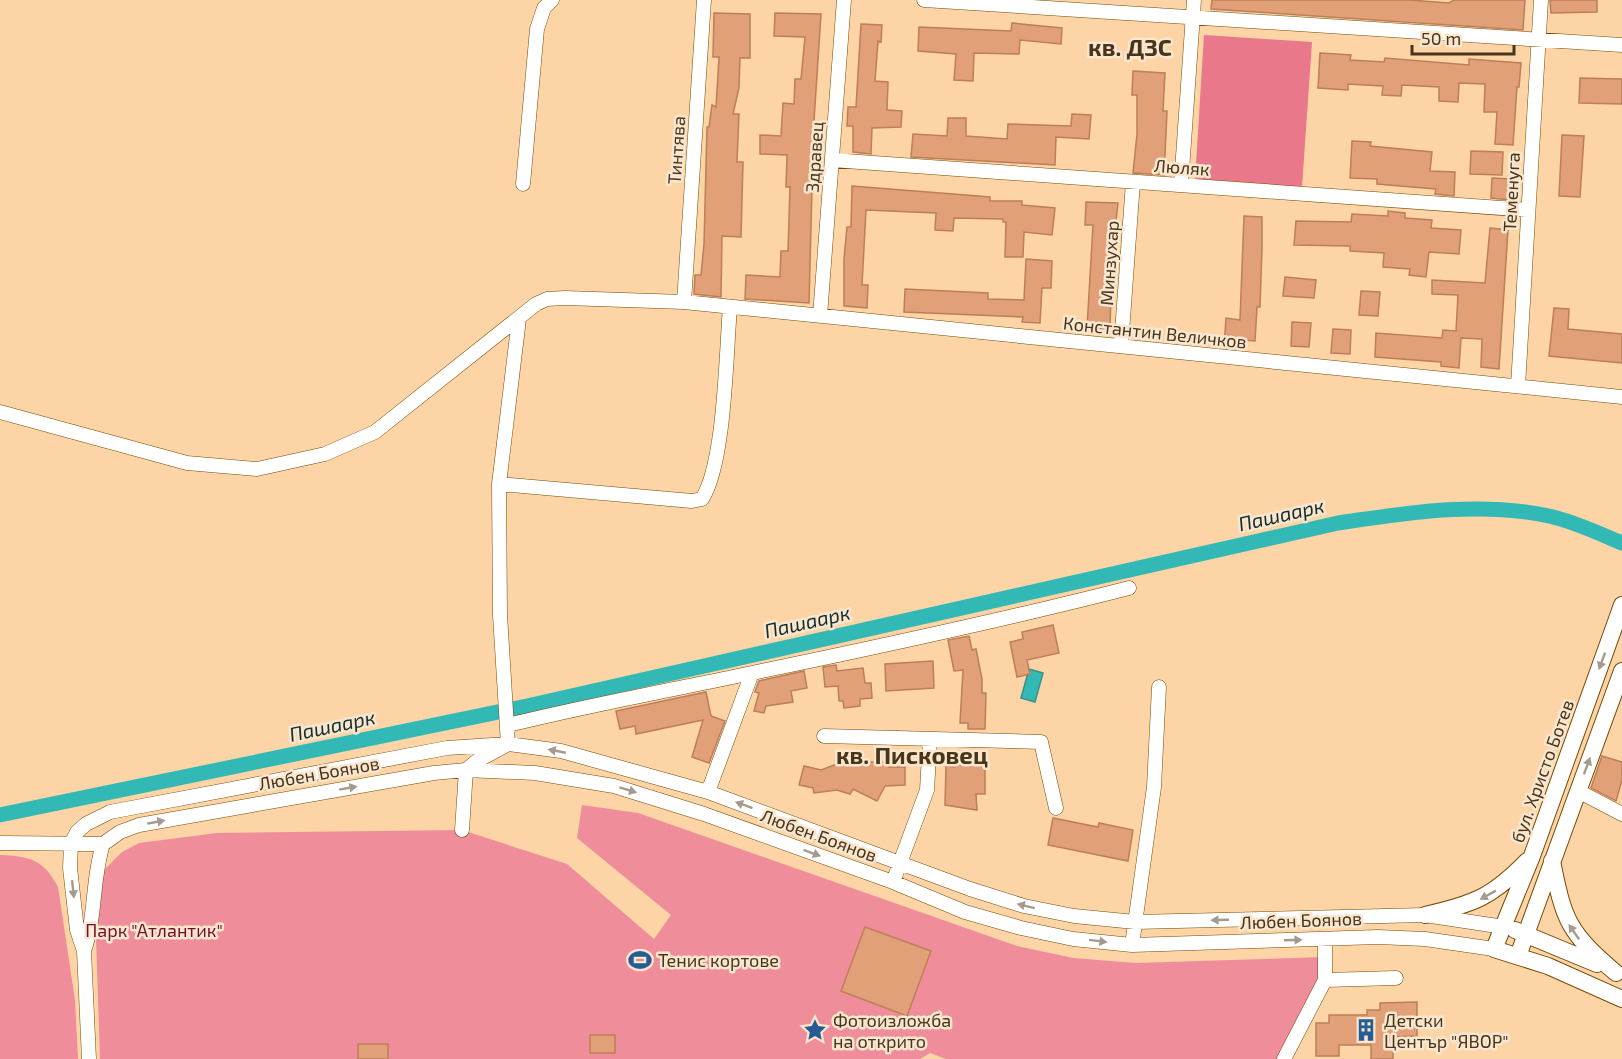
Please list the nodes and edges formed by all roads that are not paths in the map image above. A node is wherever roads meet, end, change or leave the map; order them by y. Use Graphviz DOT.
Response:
graph roads {
  1 [pos="552,0"];
  2 [pos="704,0"];
  3 [pos="844,0"];
  4 [pos="924,0"];
  5 [pos="1194,0"];
  6 [pos="1541,0"];
  7 [pos="1193,17"];
  8 [pos="1539,39"];
  9 [pos="1622,45"];
  10 [pos="832,159"];
  11 [pos="1133,182"];
  12 [pos="523,184"];
  13 [pos="1181,185"];
  14 [pos="1528,210"];
  15 [pos="684,302"];
  16 [pos="730,307"];
  17 [pos="820,316"];
  18 [pos="519,319"];
  19 [pos="1122,346"];
  20 [pos="1518,386"];
  21 [pos="1622,397"];
  22 [pos="0,412"];
  23 [pos="499,484"];
  24 [pos="1129,588"];
  25 [pos="1622,605"];
  26 [pos="1622,671"];
  27 [pos="752,673"];
  28 [pos="1159,687"];
  29 [pos="1618,695"];
  30 [pos="508,723"];
  31 [pos="824,736"];
  32 [pos="930,739"];
  33 [pos="508,744"];
  34 [pos="466,770"];
  35 [pos="1578,791"];
  36 [pos="708,792"];
  37 [pos="1056,808"];
  38 [pos="1622,814"];
  39 [pos="462,830"];
  40 [pos="74,838"];
  41 [pos="0,843"];
  42 [pos="103,844"];
  43 [pos="1532,856"];
  44 [pos="1552,860"];
  45 [pos="900,861"];
  46 [pos="893,882"];
  47 [pos="1425,915"];
  48 [pos="1135,922"];
  49 [pos="1504,927"];
  50 [pos="1527,933"];
  51 [pos="1325,939"];
  52 [pos="1132,945"];
  53 [pos="1494,949"];
  54 [pos="84,951"];
  55 [pos="1518,956"];
  56 [pos="1619,974"];
  57 [pos="1396,978"];
  58 [pos="1325,980"];
  59 [pos="1622,999"];
  60 [pos="89,1059"];
  61 [pos="1284,1059"];
  1 -- 12 [label="street"];
  2 -- 15 [label="street, Тинтява"];
  3 -- 10 [label="street, Здравец"];
  4 -- 7 [label="street"];
  5 -- 7 [label="street"];
  6 -- 8 [label="street, Теменуга"];
  7 -- 8 [label="street"];
  7 -- 13 [label="street"];
  8 -- 9 [label="street"];
  8 -- 14 [label="street, Теменуга"];
  10 -- 11 [label="street, Люляк"];
  10 -- 17 [label="street, Здравец"];
  11 -- 13 [label="street, Люляк"];
  11 -- 19 [label="street, Минзухар"];
  13 -- 14 [label="street, Люляк"];
  14 -- 20 [label="street, Теменуга"];
  15 -- 16 [label="street, Константин Величков"];
  15 -- 18 [label="street, Константин Величков"];
  16 -- 17 [label="street, Константин Величков"];
  16 -- 23 [label="street"];
  17 -- 19 [label="street, Константин Величков"];
  18 -- 22 [label="street, Константин Величков"];
  18 -- 23 [label="street"];
  19 -- 20 [label="street, Константин Величков"];
  20 -- 21 [label="street, Константин Величков"];
  23 -- 30 [label="street"];
  24 -- 27 [label="street"];
  25 -- 43 [label="main road, бул. Христо Ботев, one-way"];
  26 -- 29 [label="main road"];
  27 -- 30 [label="street"];
  27 -- 36 [label="street"];
  28 -- 48 [label="street"];
  35 -- 29 [label="main road, one-way"];
  30 -- 33 [label="street"];
  31 -- 32 [label="street"];
  32 -- 37 [label="street"];
  32 -- 45 [label="street"];
  33 -- 34 [label="street"];
  36 -- 33 [label="street, Любен Боянов, one-way"];
  33 -- 40 [label="street, Любен Боянов"];
  34 -- 39 [label="street"];
  42 -- 34 [label="street, Любен Боянов, one-way"];
  34 -- 46 [label="street, Любен Боянов, one-way"];
  35 -- 38 [label="street"];
  35 -- 44 [label="main road"];
  45 -- 36 [label="street, Любен Боянов, one-way"];
  40 -- 41 [label="street"];
  40 -- 42 [label="street"];
  40 -- 54 [label="street, one-way"];
  42 -- 54 [label="street"];
  43 -- 47 [label="main road, one-way"];
  43 -- 49 [label="main road, бул. Христо Ботев"];
  44 -- 50 [label="main road"];
  56 -- 44 [label="main road, one-way"];
  45 -- 46 [label="street"];
  48 -- 45 [label="street, Любен Боянов, one-way"];
  46 -- 52 [label="street, Любен Боянов, one-way"];
  47 -- 48 [label="street, Любен Боянов, one-way"];
  47 -- 49 [label="street, Любен Боянов"];
  48 -- 52 [label="street"];
  49 -- 50 [label="main road, Любен Боянов"];
  49 -- 53 [label="main road, бул. Христо Ботев"];
  50 -- 55 [label="main road"];
  50 -- 56 [label="main road, Любен Боянов"];
  52 -- 51 [label="street, Любен Боянов, one-way"];
  51 -- 53 [label="street, Любен Боянов"];
  51 -- 58 [label="street"];
  53 -- 55 [label="main road, Любен Боянов"];
  54 -- 60 [label="street"];
  55 -- 59 [label="main road, Любен Боянов"];
  57 -- 58 [label="street"];
  58 -- 61 [label="street"];
}
